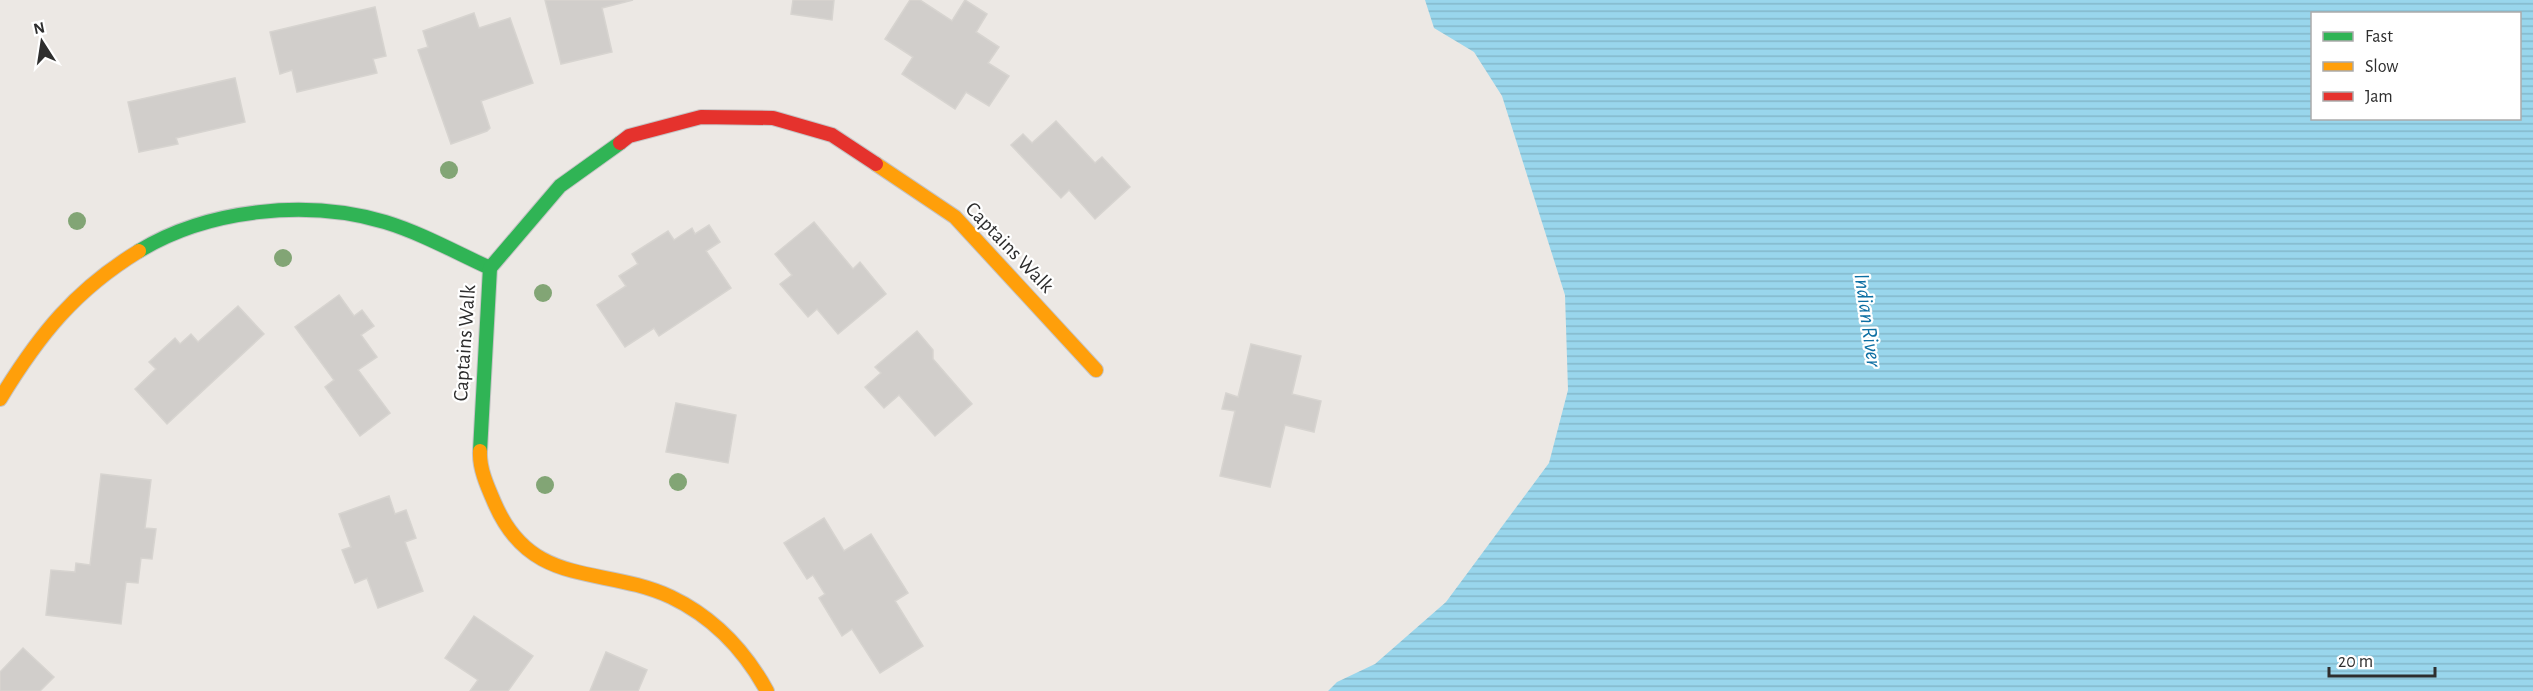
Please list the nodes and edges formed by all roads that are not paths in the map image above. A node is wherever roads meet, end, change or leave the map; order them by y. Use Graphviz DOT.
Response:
graph roads {
  1 [pos="490,268"];
  2 [pos="1096,370"];
  3 [pos="0,399"];
  4 [pos="767,691"];
  1 -- 2 [label="street, Captains Walk"];
  1 -- 3 [label="street"];
  1 -- 4 [label="street, Captains Walk"];
}
